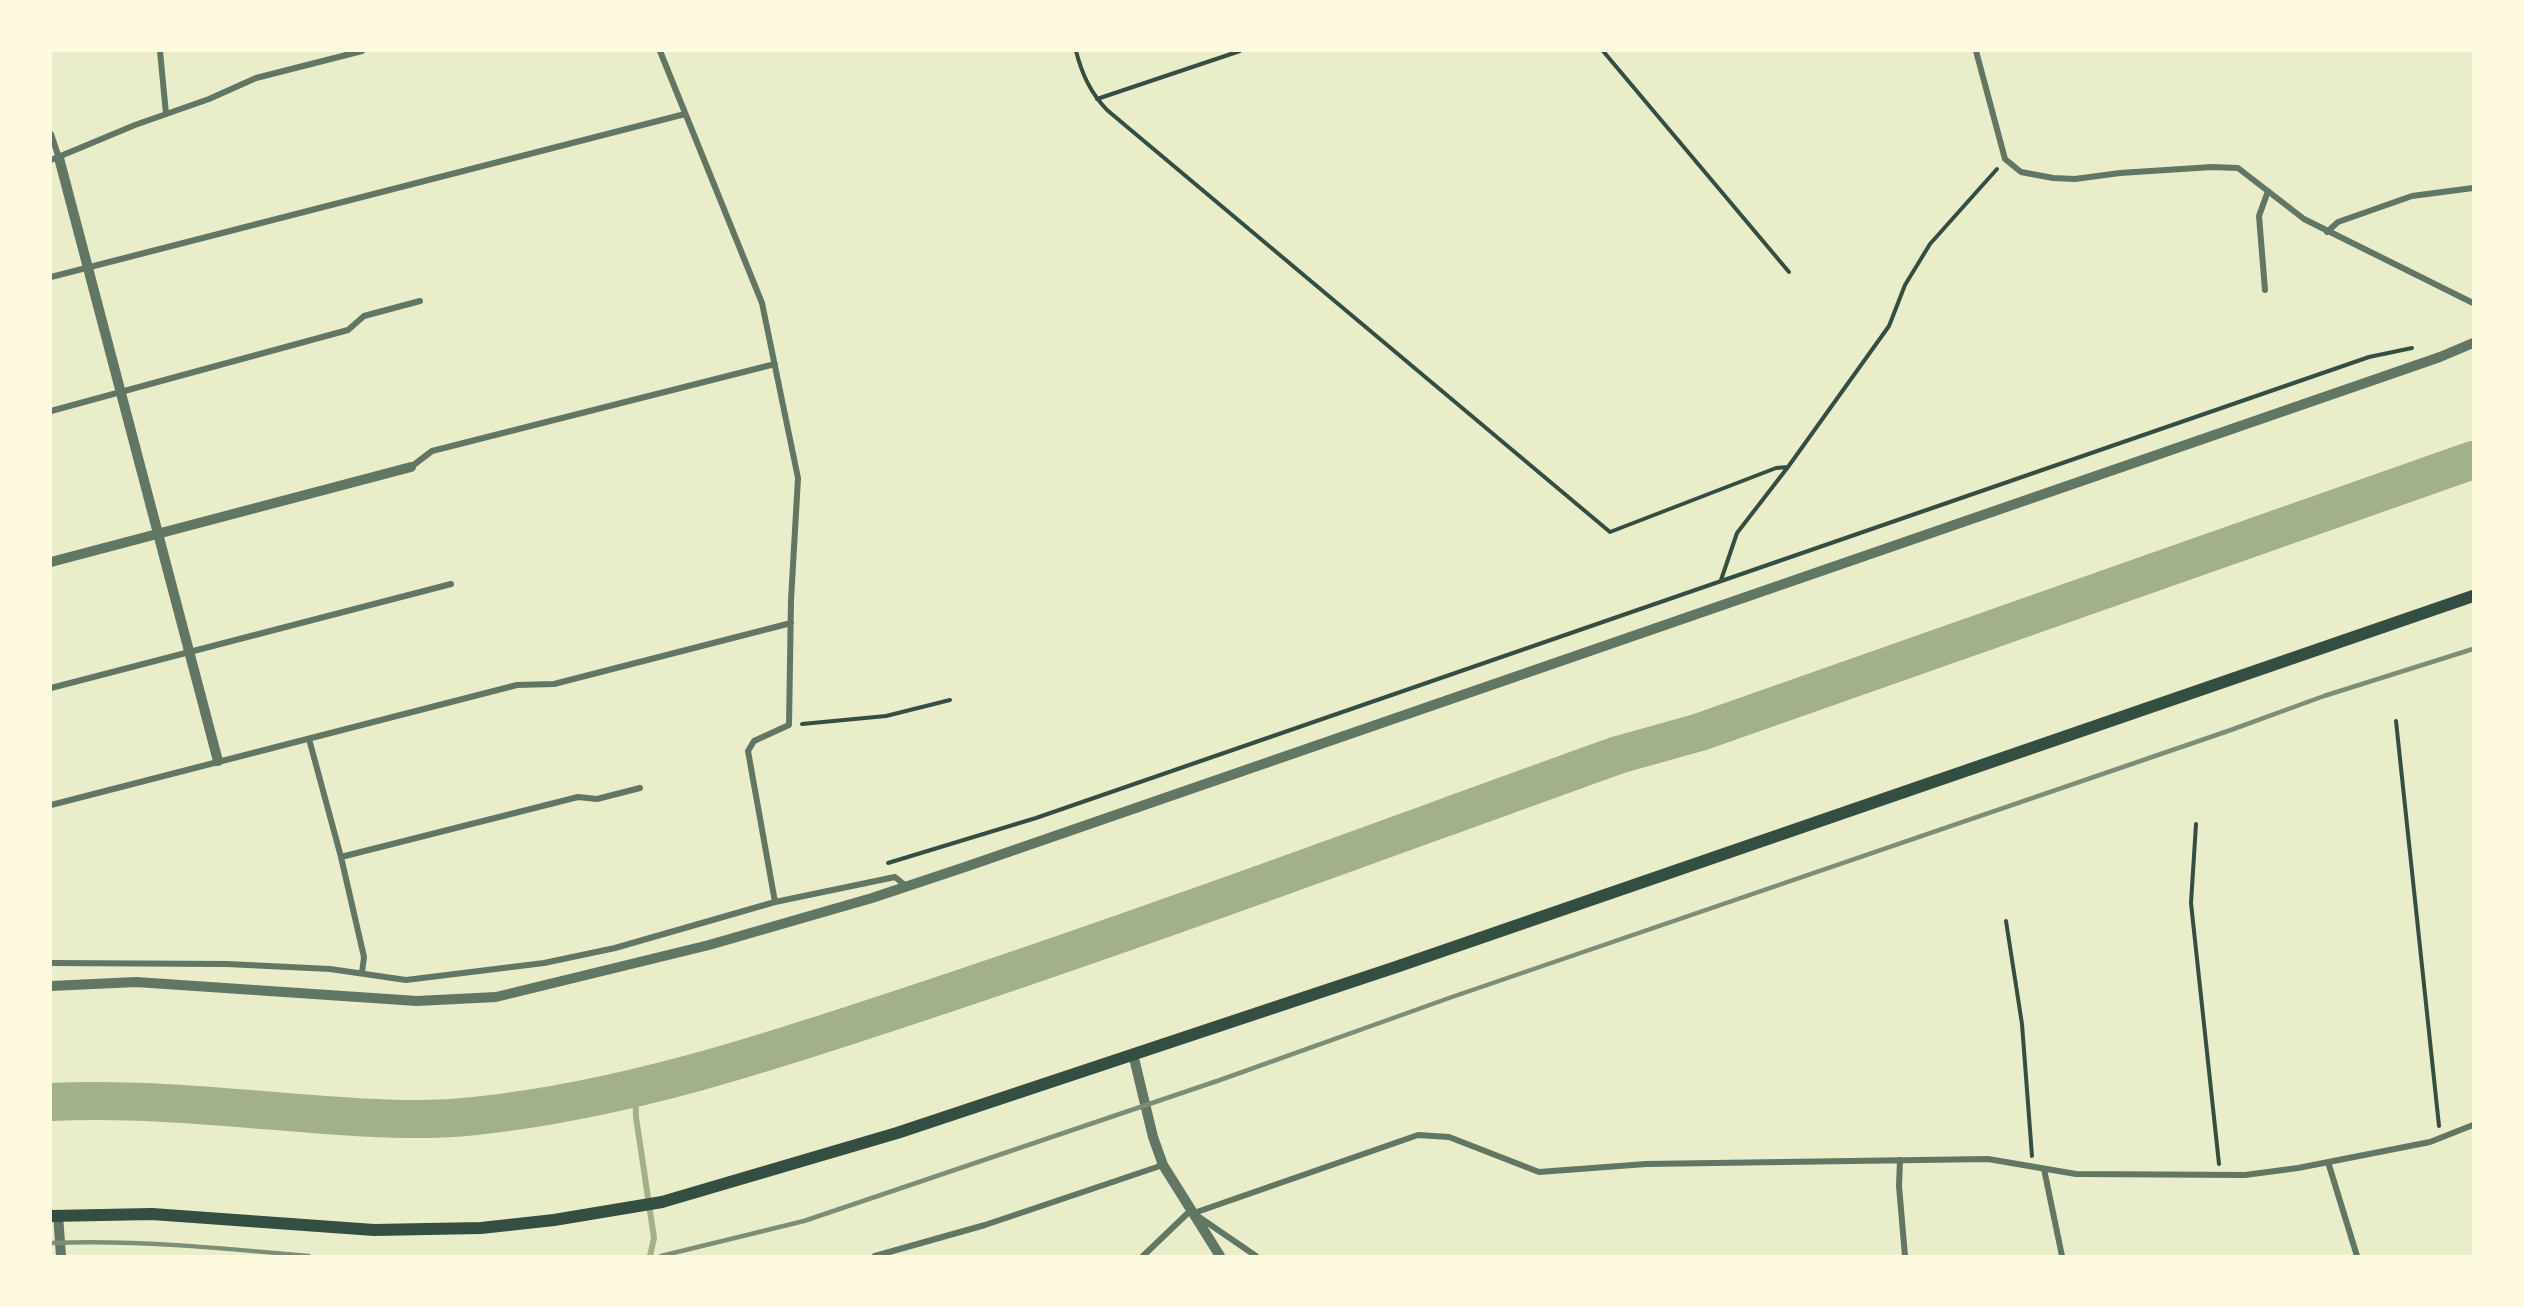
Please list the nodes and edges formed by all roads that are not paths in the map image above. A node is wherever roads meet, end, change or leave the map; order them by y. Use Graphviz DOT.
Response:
graph roads {
  1 [pos="160,51"];
  2 [pos="362,51"];
  3 [pos="660,51"];
  4 [pos="1976,51"];
  5 [pos="166,114"];
  6 [pos="685,114"];
  7 [pos="51,134"];
  8 [pos="55,159"];
  9 [pos="2473,188"];
  10 [pos="2268,191"];
  11 [pos="2327,232"];
  12 [pos="88,267"];
  13 [pos="51,278"];
  14 [pos="2265,290"];
  15 [pos="420,301"];
  16 [pos="2473,303"];
  17 [pos="2473,343"];
  18 [pos="775,364"];
  19 [pos="120,393"];
  20 [pos="51,411"];
  21 [pos="411,467"];
  22 [pos="157,535"];
  23 [pos="51,562"];
  24 [pos="451,584"];
  25 [pos="2473,596"];
  26 [pos="791,623"];
  27 [pos="190,652"];
  28 [pos="51,688"];
  29 [pos="309,739"];
  30 [pos="218,761"];
  31 [pos="639,788"];
  32 [pos="51,805"];
  33 [pos="341,857"];
  34 [pos="906,886"];
  35 [pos="775,902"];
  36 [pos="51,963"];
  37 [pos="362,974"];
  38 [pos="51,986"];
  39 [pos="1133,1054"];
  40 [pos="2473,1125"];
  41 [pos="1900,1160"];
  42 [pos="2328,1162"];
  43 [pos="1163,1165"];
  44 [pos="2043,1169"];
  45 [pos="1194,1213"];
  46 [pos="55,1216"];
  47 [pos="62,1256"];
  48 [pos="875,1256"];
  49 [pos="1143,1256"];
  50 [pos="1220,1256"];
  51 [pos="1256,1256"];
  52 [pos="1905,1256"];
  53 [pos="2062,1256"];
  54 [pos="2357,1256"];
  1 -- 5 [label="street"];
  2 -- 5 [label="street"];
  3 -- 6 [label="street"];
  4 -- 10 [label="street"];
  5 -- 8 [label="street"];
  6 -- 12 [label="street"];
  6 -- 18 [label="street"];
  7 -- 8 [label="street"];
  8 -- 12 [label="street"];
  9 -- 11 [label="street"];
  10 -- 11 [label="street"];
  10 -- 14 [label="street"];
  11 -- 16 [label="street"];
  12 -- 13 [label="street"];
  12 -- 19 [label="street"];
  15 -- 19 [label="street"];
  17 -- 34 [label="street"];
  18 -- 21 [label="street"];
  18 -- 26 [label="street"];
  19 -- 20 [label="street"];
  19 -- 22 [label="street"];
  21 -- 22 [label="street"];
  22 -- 23 [label="street"];
  22 -- 27 [label="street"];
  24 -- 27 [label="street"];
  25 -- 39 [label="main road"];
  26 -- 29 [label="street"];
  26 -- 35 [label="street"];
  27 -- 28 [label="street"];
  27 -- 30 [label="street"];
  29 -- 30 [label="street"];
  29 -- 33 [label="street"];
  30 -- 32 [label="street"];
  31 -- 33 [label="street"];
  33 -- 37 [label="street"];
  34 -- 35 [label="street"];
  34 -- 38 [label="street"];
  35 -- 37 [label="street"];
  36 -- 37 [label="street"];
  39 -- 43 [label="street"];
  39 -- 46 [label="main road"];
  40 -- 42 [label="street"];
  41 -- 44 [label="street"];
  41 -- 45 [label="street"];
  41 -- 52 [label="street"];
  42 -- 44 [label="street"];
  42 -- 54 [label="street"];
  43 -- 45 [label="street"];
  43 -- 48 [label="street"];
  44 -- 53 [label="street"];
  45 -- 49 [label="street"];
  45 -- 50 [label="street"];
  45 -- 51 [label="street"];
  46 -- 47 [label="street"];
}
